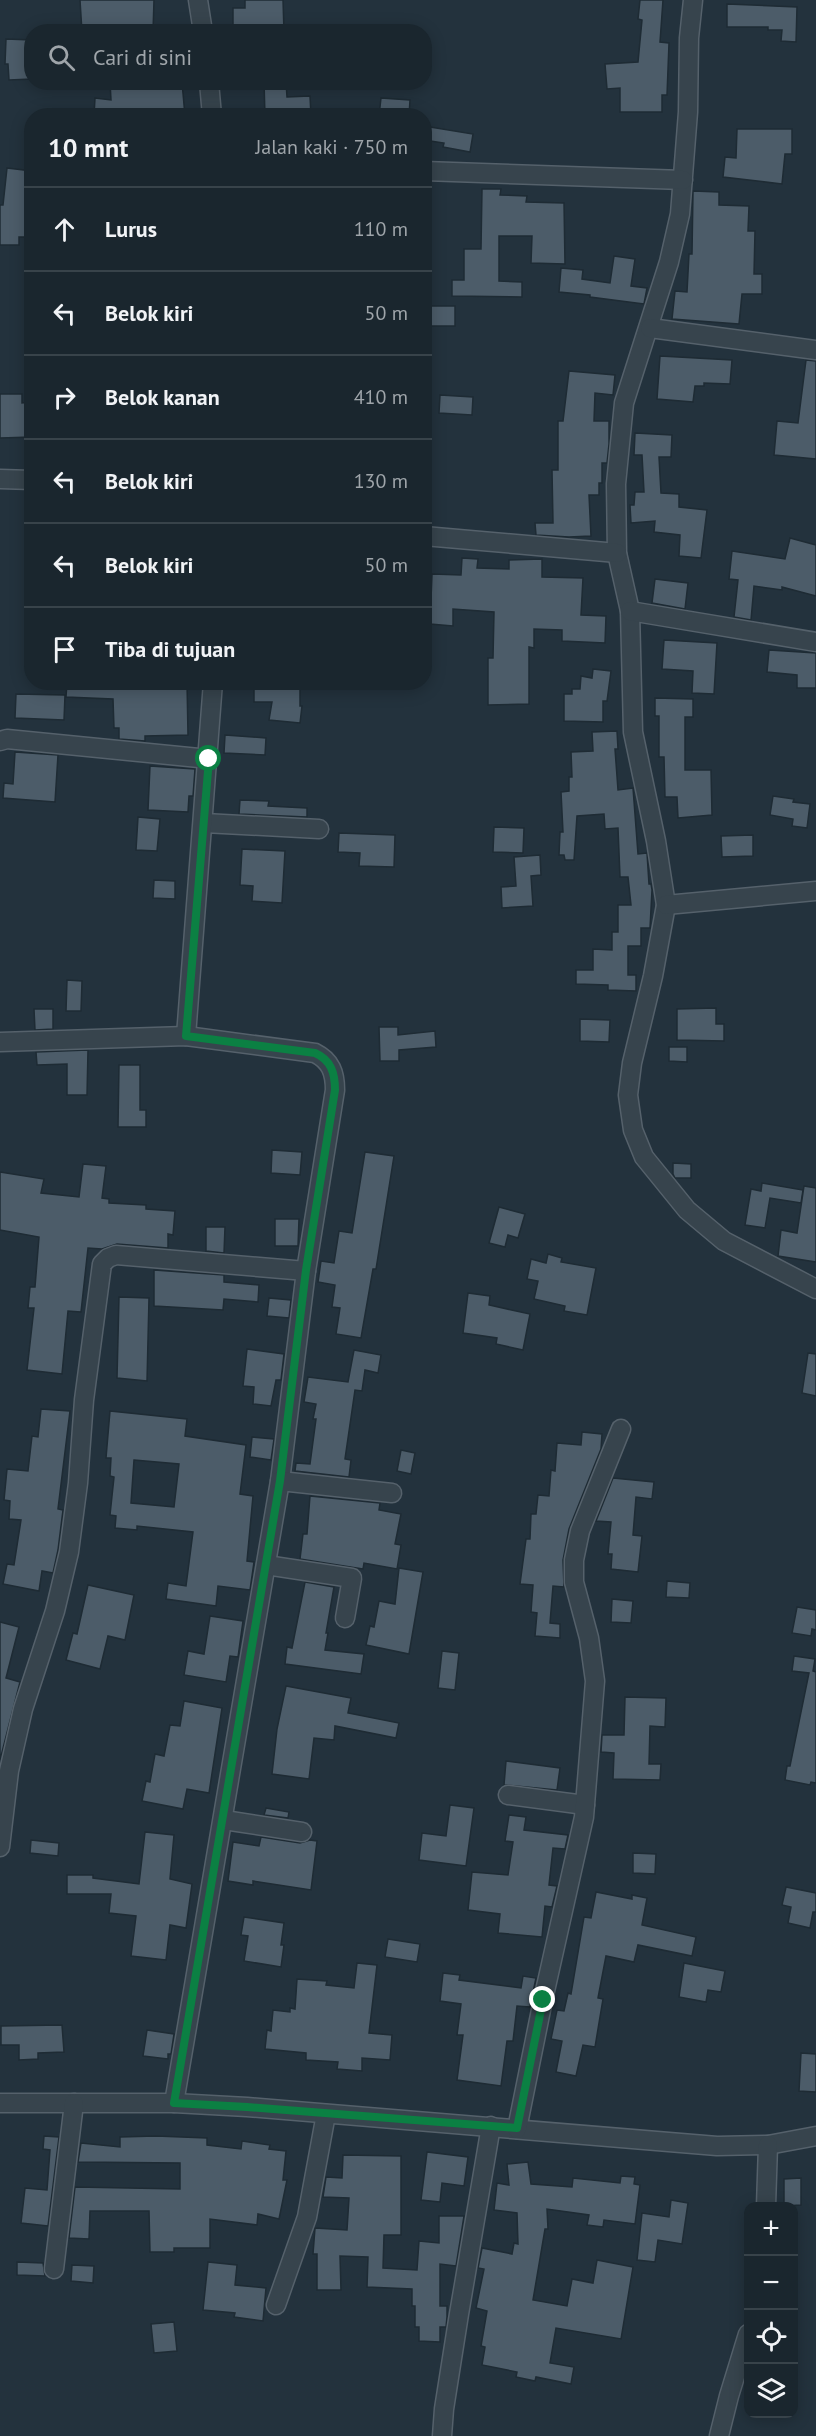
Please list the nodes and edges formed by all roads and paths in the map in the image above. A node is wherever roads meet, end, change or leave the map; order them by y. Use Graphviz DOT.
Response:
graph roads {
  1 [pos="198,0"];
  2 [pos="693,0"];
  3 [pos="202,24"];
  4 [pos="210,90"];
  5 [pos="212,108"];
  6 [pos="432,171"];
  7 [pos="683,180"];
  8 [pos="650,328"];
  9 [pos="816,350"];
  10 [pos="0,479"];
  11 [pos="24,480"];
  12 [pos="432,537"];
  13 [pos="617,553"];
  14 [pos="630,611"];
  15 [pos="816,642"];
  16 [pos="213,690"];
  17 [pos="0,741"];
  18 [pos="209,759"];
  19 [pos="204,824"];
  20 [pos="319,830"];
  21 [pos="816,891"];
  22 [pos="666,905"];
  23 [pos="186,1036"];
  24 [pos="0,1042"];
  25 [pos="306,1270"];
  26 [pos="816,1289"];
  27 [pos="621,1429"];
  28 [pos="280,1481"];
  29 [pos="392,1493"];
  30 [pos="266,1565"];
  31 [pos="345,1618"];
  32 [pos="508,1795"];
  33 [pos="585,1805"];
  34 [pos="224,1820"];
  35 [pos="302,1832"];
  36 [pos="0,1847"];
  37 [pos="0,2103"];
  38 [pos="74,2103"];
  39 [pos="174,2103"];
  40 [pos="326,2114"];
  41 [pos="491,2126"];
  42 [pos="517,2128"];
  43 [pos="816,2136"];
  44 [pos="768,2145"];
  45 [pos="766,2202"];
  46 [pos="54,2270"];
  47 [pos="276,2305"];
  48 [pos="744,2347"];
  49 [pos="442,2436"];
  50 [pos="719,2436"];
  1 -- 3 [label="street"];
  2 -- 7 [label="street"];
  4 -- 5 [label="street"];
  6 -- 7 [label="street"];
  7 -- 8 [label="street"];
  8 -- 9 [label="street"];
  8 -- 13 [label="street"];
  10 -- 11 [label="street"];
  12 -- 13 [label="street"];
  13 -- 14 [label="street"];
  14 -- 15 [label="street"];
  14 -- 22 [label="street"];
  16 -- 18 [label="street"];
  17 -- 18 [label="street"];
  18 -- 19 [label="street"];
  19 -- 20 [label="street"];
  19 -- 23 [label="street"];
  21 -- 22 [label="street"];
  22 -- 26 [label="street"];
  23 -- 24 [label="street"];
  23 -- 25 [label="street"];
  25 -- 28 [label="street"];
  25 -- 36 [label="street"];
  27 -- 33 [label="street"];
  28 -- 29 [label="street"];
  28 -- 30 [label="street"];
  30 -- 31 [label="street"];
  30 -- 34 [label="street"];
  32 -- 33 [label="street"];
  33 -- 42 [label="street"];
  34 -- 35 [label="street"];
  34 -- 39 [label="street"];
  37 -- 38 [label="street"];
  38 -- 39 [label="street"];
  38 -- 46 [label="street"];
  39 -- 40 [label="street"];
  40 -- 41 [label="street"];
  40 -- 47 [label="street"];
  41 -- 42 [label="street"];
  41 -- 49 [label="street"];
  42 -- 44 [label="street"];
  43 -- 44 [label="street"];
  44 -- 45 [label="street"];
  48 -- 50 [label="street"];
}
